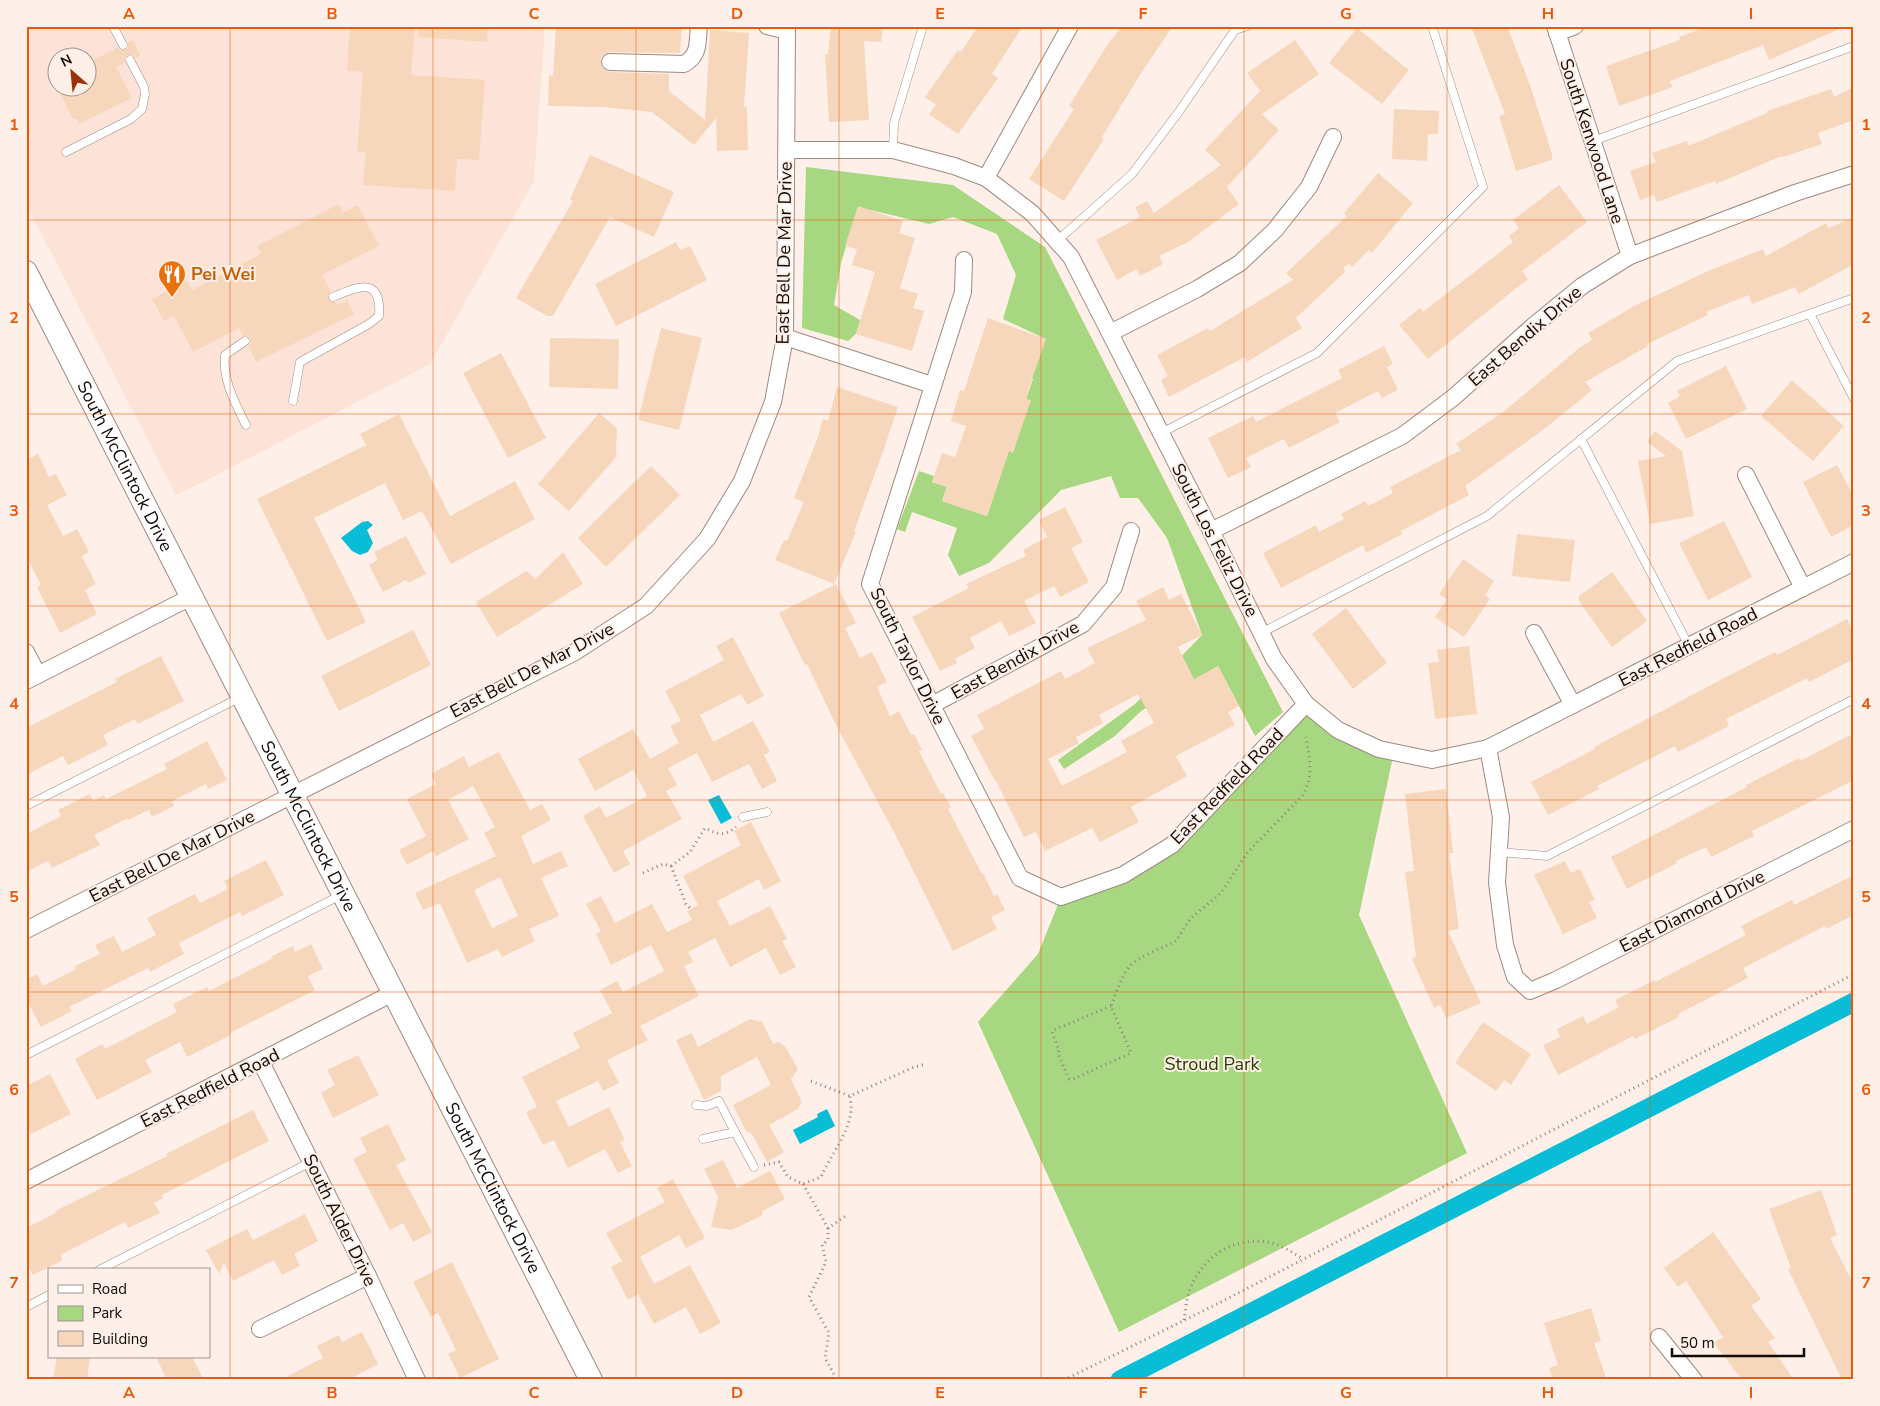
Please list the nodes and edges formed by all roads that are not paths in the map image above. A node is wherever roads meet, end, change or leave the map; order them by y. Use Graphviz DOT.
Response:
graph roads {
  1 [pos="113,26"];
  2 [pos="699,26"];
  3 [pos="767,26"];
  4 [pos="923,26"];
  5 [pos="1070,26"];
  6 [pos="1248,26"];
  7 [pos="1432,26"];
  8 [pos="1575,26"];
  9 [pos="787,29"];
  10 [pos="1556,29"];
  11 [pos="123,45"];
  12 [pos="1854,46"];
  13 [pos="130,60"];
  14 [pos="610,62"];
  15 [pos="1333,136"];
  16 [pos="1592,141"];
  17 [pos="787,150"];
  18 [pos="893,150"];
  19 [pos="66,152"];
  20 [pos="1854,174"];
  21 [pos="986,178"];
  22 [pos="1057,240"];
  23 [pos="1630,256"];
  24 [pos="964,260"];
  25 [pos="26,272"];
  26 [pos="333,296"];
  27 [pos="1854,298"];
  28 [pos="1810,314"];
  29 [pos="1110,334"];
  30 [pos="785,337"];
  31 [pos="246,341"];
  32 [pos="932,384"];
  33 [pos="1854,399"];
  34 [pos="293,401"];
  35 [pos="246,425"];
  36 [pos="1161,433"];
  37 [pos="1581,440"];
  38 [pos="1746,475"];
  39 [pos="1131,531"];
  40 [pos="1211,531"];
  41 [pos="1854,562"];
  42 [pos="1803,588"];
  43 [pos="191,597"];
  44 [pos="1261,632"];
  45 [pos="1534,633"];
  46 [pos="1688,646"];
  47 [pos="26,652"];
  48 [pos="32,678"];
  49 [pos="242,697"];
  50 [pos="1854,700"];
  51 [pos="1306,704"];
  52 [pos="1573,705"];
  53 [pos="932,706"];
  54 [pos="1488,748"];
  55 [pos="291,795"];
  56 [pos="26,806"];
  57 [pos="767,812"];
  58 [pos="743,816"];
  59 [pos="1854,828"];
  60 [pos="1499,852"];
  61 [pos="342,894"];
  62 [pos="1061,897"];
  63 [pos="26,930"];
  64 [pos="393,993"];
  65 [pos="26,1055"];
  66 [pos="261,1062"];
  67 [pos="696,1106"];
  68 [pos="735,1132"];
  69 [pos="703,1138"];
  70 [pos="311,1162"];
  71 [pos="754,1168"];
  72 [pos="26,1181"];
  73 [pos="103,1268"];
  74 [pos="368,1276"];
  75 [pos="48,1295"];
  76 [pos="26,1306"];
  77 [pos="260,1329"];
  78 [pos="1659,1337"];
  79 [pos="417,1380"];
  80 [pos="591,1380"];
  81 [pos="1694,1380"];
  1 -- 11 [label="lane"];
  2 -- 14 [label="street"];
  3 -- 9 [label="street"];
  4 -- 18 [label="lane"];
  5 -- 21 [label="street"];
  6 -- 22 [label="lane"];
  7 -- 36 [label="lane"];
  8 -- 10 [label="street"];
  9 -- 17 [label="street, East Bell De Mar Drive"];
  10 -- 16 [label="street, South Kenwood Lane"];
  12 -- 16 [label="lane"];
  13 -- 19 [label="lane"];
  15 -- 29 [label="street"];
  16 -- 23 [label="street, South Kenwood Lane"];
  17 -- 18 [label="street, South Los Feliz Drive"];
  17 -- 30 [label="street, East Bell De Mar Drive"];
  18 -- 21 [label="street, South Los Feliz Drive"];
  20 -- 23 [label="street, East Bendix Drive"];
  21 -- 22 [label="street, South Los Feliz Drive"];
  22 -- 29 [label="street, South Los Feliz Drive"];
  23 -- 40 [label="street, East Bendix Drive"];
  24 -- 32 [label="street, South Taylor Drive"];
  25 -- 43 [label="main road, South McClintock Drive"];
  26 -- 34 [label="lane"];
  27 -- 28 [label="lane"];
  28 -- 33 [label="lane"];
  28 -- 37 [label="lane"];
  29 -- 36 [label="street, South Los Feliz Drive"];
  30 -- 32 [label="street"];
  30 -- 55 [label="street, East Bell De Mar Drive"];
  31 -- 35 [label="lane"];
  32 -- 53 [label="street, South Taylor Drive"];
  36 -- 40 [label="street, South Los Feliz Drive"];
  37 -- 44 [label="lane"];
  37 -- 46 [label="lane"];
  38 -- 42 [label="street"];
  39 -- 53 [label="street, East Bendix Drive"];
  40 -- 44 [label="street, South Los Feliz Drive"];
  41 -- 42 [label="street, East Redfield Road"];
  42 -- 46 [label="street, East Redfield Road"];
  43 -- 48 [label="street"];
  43 -- 49 [label="main road, South McClintock Drive"];
  44 -- 51 [label="street, South Los Feliz Drive"];
  45 -- 52 [label="street"];
  46 -- 52 [label="street, East Redfield Road"];
  47 -- 48 [label="street"];
  49 -- 55 [label="main road, South McClintock Drive"];
  49 -- 56 [label="lane"];
  50 -- 60 [label="lane"];
  51 -- 54 [label="street, South Los Feliz Drive"];
  51 -- 62 [label="street, East Redfield Road"];
  52 -- 54 [label="street, East Redfield Road"];
  53 -- 62 [label="street, South Taylor Drive"];
  54 -- 60 [label="street"];
  55 -- 61 [label="main road, South McClintock Drive"];
  55 -- 63 [label="street, East Bell De Mar Drive"];
  57 -- 58 [label="lane"];
  59 -- 60 [label="street, East Diamond Drive"];
  61 -- 64 [label="main road, South McClintock Drive"];
  61 -- 65 [label="lane"];
  64 -- 66 [label="street, East Redfield Road"];
  64 -- 80 [label="main road, South McClintock Drive"];
  66 -- 70 [label="street, South Alder Drive"];
  66 -- 72 [label="street, East Redfield Road"];
  67 -- 68 [label="lane"];
  68 -- 69 [label="lane"];
  68 -- 71 [label="lane"];
  70 -- 73 [label="lane"];
  70 -- 74 [label="street, South Alder Drive"];
  74 -- 77 [label="street"];
  74 -- 79 [label="street, South Alder Drive"];
  75 -- 76 [label="lane"];
  78 -- 81 [label="street"];
}
